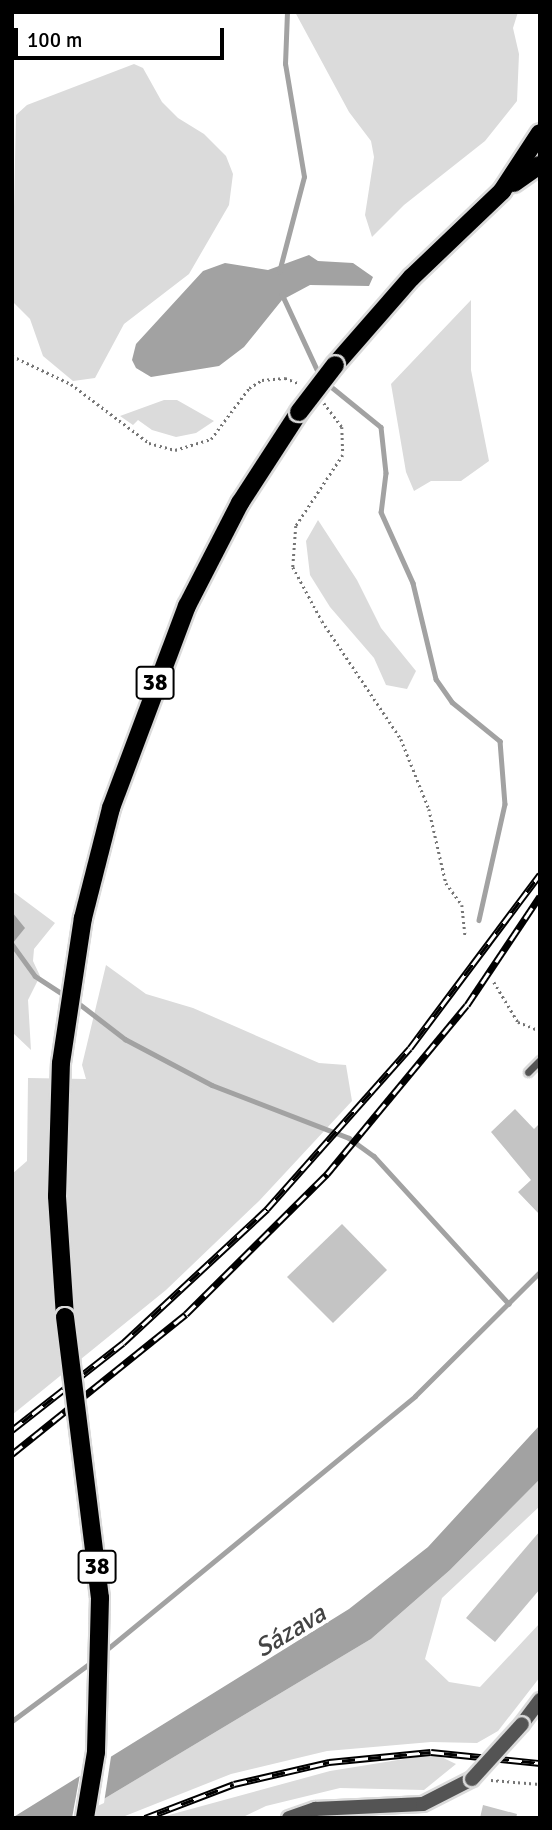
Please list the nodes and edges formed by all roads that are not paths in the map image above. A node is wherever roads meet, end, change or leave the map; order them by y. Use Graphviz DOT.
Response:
graph roads {
  1 [pos="540,133"];
  2 [pos="540,165"];
  3 [pos="540,174"];
  4 [pos="502,191"];
  5 [pos="540,1060"];
  6 [pos="528,1072"];
  7 [pos="540,1700"];
  8 [pos="394,1813"];
  9 [pos="85,1818"];
  10 [pos="289,1818"];
  1 -- 4 [label="main road"];
  2 -- 4 [label="main road, 38"];
  3 -- 4 [label="main road"];
  4 -- 9 [label="main road, 38, bridge"];
  5 -- 6 [label="lane"];
  7 -- 8 [label="street, bridge"];
  8 -- 10 [label="street"];
}
